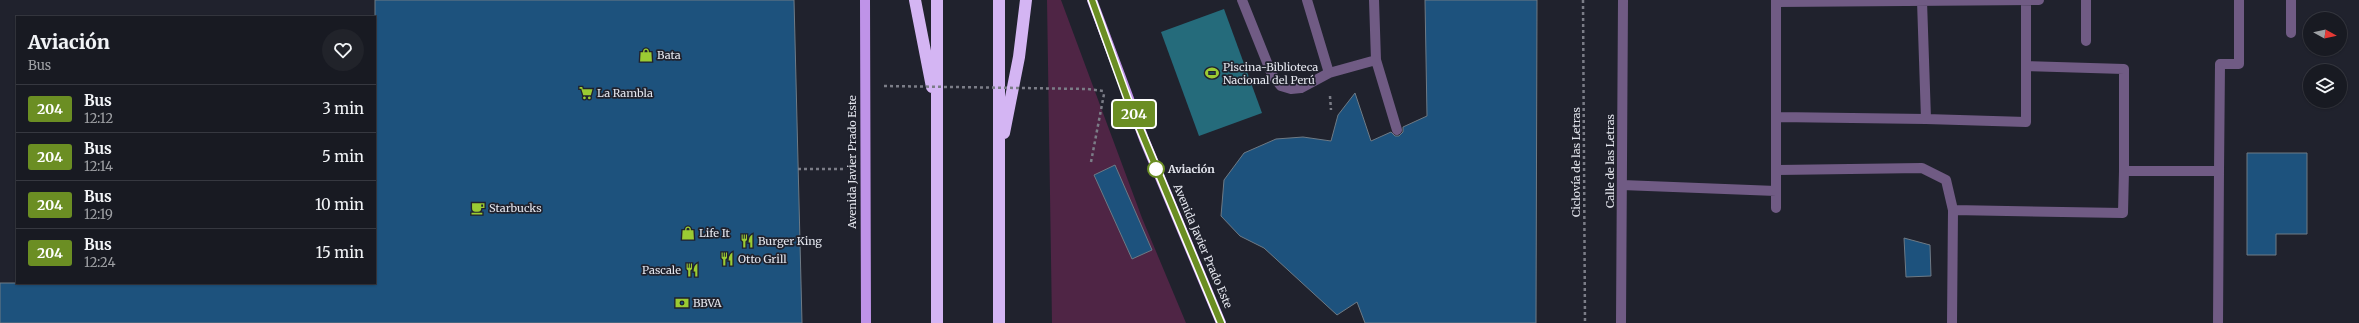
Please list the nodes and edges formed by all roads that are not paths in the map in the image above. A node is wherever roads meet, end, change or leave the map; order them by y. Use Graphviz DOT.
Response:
graph roads {
  1 [pos="865,0"];
  2 [pos="915,0"];
  3 [pos="937,0"];
  4 [pos="999,0"];
  5 [pos="1026,0"];
  6 [pos="1092,0"];
  7 [pos="1242,0"];
  8 [pos="1308,0"];
  9 [pos="1374,0"];
  10 [pos="1623,0"];
  11 [pos="2039,0"];
  12 [pos="2086,0"];
  13 [pos="2239,0"];
  14 [pos="2291,0"];
  15 [pos="1776,1"];
  16 [pos="1922,1"];
  17 [pos="2026,1"];
  18 [pos="2291,32"];
  19 [pos="2086,41"];
  20 [pos="1376,60"];
  21 [pos="2026,66"];
  22 [pos="1329,73"];
  23 [pos="937,107"];
  24 [pos="1776,117"];
  25 [pos="1926,119"];
  26 [pos="1397,130"];
  27 [pos="999,162"];
  28 [pos="1776,170"];
  29 [pos="2124,171"];
  30 [pos="2219,171"];
  31 [pos="1622,185"];
  32 [pos="1776,191"];
  33 [pos="1776,208"];
  34 [pos="1953,210"];
  35 [pos="866,323"];
  36 [pos="937,323"];
  37 [pos="999,323"];
  38 [pos="1221,323"];
  39 [pos="1621,323"];
  40 [pos="1952,323"];
  41 [pos="2218,323"];
  1 -- 35 [label="main road, Avenida Javier Prado Este"];
  2 -- 23 [label="highway"];
  3 -- 23 [label="highway"];
  4 -- 27 [label="highway"];
  5 -- 27 [label="highway"];
  6 -- 38 [label="main road, Avenida Javier Prado Este"];
  7 -- 22 [label="street"];
  8 -- 22 [label="street"];
  9 -- 20 [label="street"];
  10 -- 31 [label="street, Calle de las Letras"];
  11 -- 17 [label="street"];
  12 -- 19 [label="street"];
  13 -- 30 [label="street"];
  14 -- 18 [label="street"];
  15 -- 16 [label="street"];
  15 -- 24 [label="street"];
  16 -- 17 [label="street"];
  16 -- 25 [label="street"];
  17 -- 21 [label="street"];
  20 -- 22 [label="street"];
  20 -- 26 [label="street"];
  21 -- 25 [label="street"];
  21 -- 29 [label="street"];
  23 -- 36 [label="highway"];
  24 -- 25 [label="street"];
  24 -- 28 [label="street"];
  27 -- 37 [label="highway"];
  28 -- 32 [label="street"];
  28 -- 34 [label="street"];
  29 -- 30 [label="street"];
  29 -- 34 [label="street"];
  30 -- 41 [label="street"];
  31 -- 32 [label="street"];
  31 -- 39 [label="street, Calle de las Letras"];
  32 -- 33 [label="street"];
  34 -- 40 [label="street"];
}
